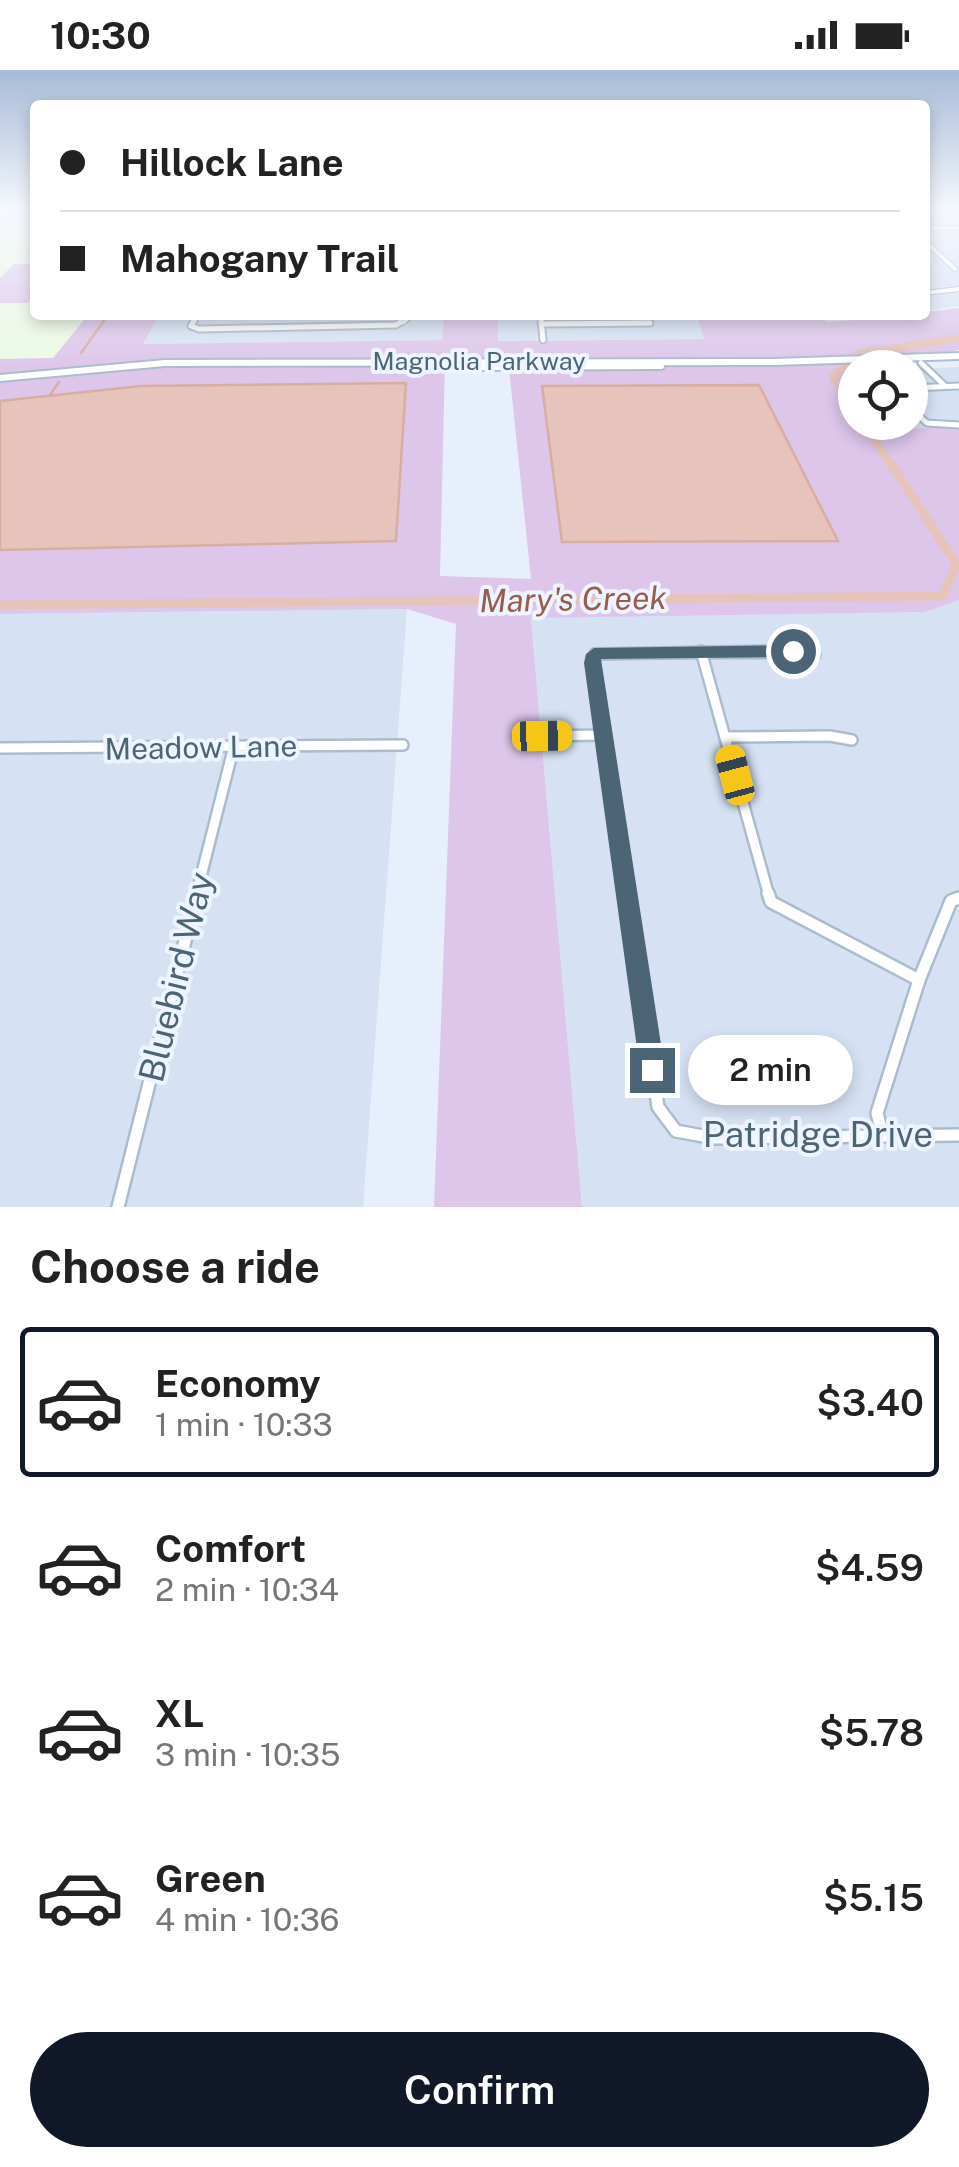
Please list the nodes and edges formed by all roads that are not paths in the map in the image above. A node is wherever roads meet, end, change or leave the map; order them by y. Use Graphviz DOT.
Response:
graph roads {
  1 [pos="948,262"];
  2 [pos="956,269"];
  3 [pos="959,289"];
  4 [pos="930,292"];
  5 [pos="195,320"];
  6 [pos="406,320"];
  7 [pos="541,320"];
  8 [pos="614,320"];
  9 [pos="615,323"];
  10 [pos="650,323"];
  11 [pos="541,324"];
  12 [pos="544,340"];
  13 [pos="959,358"];
  14 [pos="928,360"];
  15 [pos="928,362"];
  16 [pos="838,363"];
  17 [pos="928,370"];
  18 [pos="1,380"];
  19 [pos="945,386"];
  20 [pos="959,386"];
  21 [pos="928,387"];
  22 [pos="928,423"];
  23 [pos="959,425"];
  24 [pos="701,652"];
  25 [pos="815,655"];
  26 [pos="603,734"];
  27 [pos="542,736"];
  28 [pos="725,737"];
  29 [pos="852,740"];
  30 [pos="403,745"];
  31 [pos="234,746"];
  32 [pos="0,748"];
  33 [pos="959,898"];
  34 [pos="919,980"];
  35 [pos="959,1135"];
  36 [pos="882,1136"];
  37 [pos="118,1207"];
  1 -- 2 [label="street"];
  3 -- 4 [label="street"];
  5 -- 6 [label="street"];
  7 -- 11 [label="street"];
  8 -- 9 [label="street"];
  9 -- 10 [label="street"];
  9 -- 11 [label="street"];
  11 -- 12 [label="street"];
  13 -- 14 [label="street, Magnolia Parkway"];
  13 -- 15 [label="street, Magnolia Parkway"];
  16 -- 18 [label="street, Magnolia Parkway"];
  17 -- 19 [label="street"];
  19 -- 20 [label="street"];
  19 -- 21 [label="street"];
  22 -- 23 [label="street"];
  24 -- 25 [label="street"];
  24 -- 26 [label="street"];
  24 -- 28 [label="street"];
  26 -- 27 [label="street"];
  26 -- 36 [label="street, Patridge Drive"];
  28 -- 29 [label="street"];
  28 -- 34 [label="street"];
  30 -- 31 [label="street, Meadow Lane"];
  31 -- 32 [label="street, Meadow Lane"];
  31 -- 37 [label="street, Bluebird Way"];
  33 -- 34 [label="street"];
  34 -- 36 [label="street"];
  35 -- 36 [label="street, Patridge Drive"];
}
